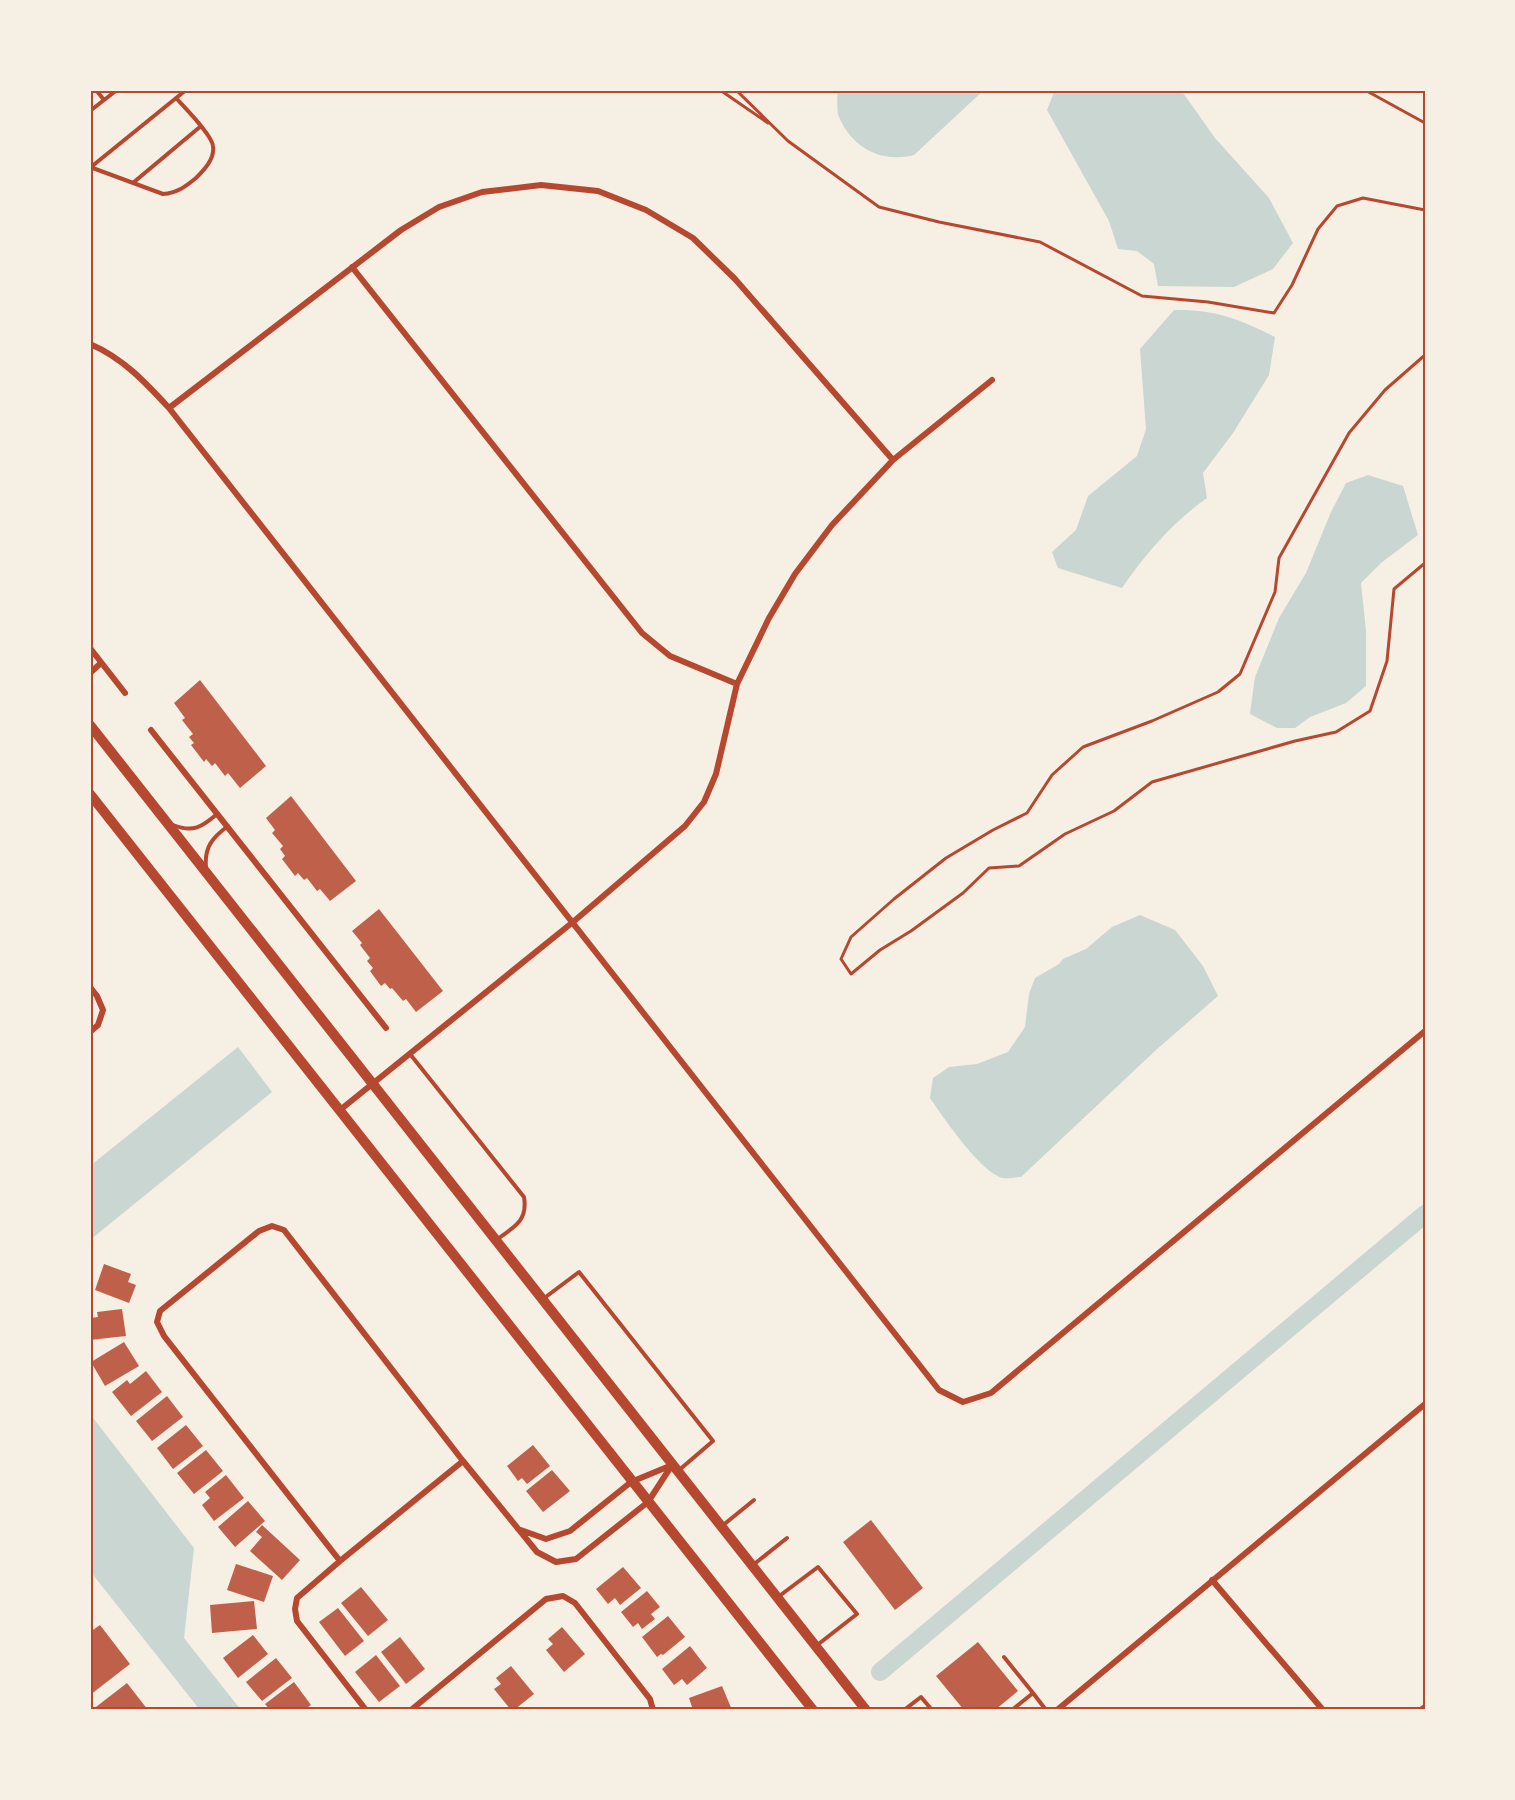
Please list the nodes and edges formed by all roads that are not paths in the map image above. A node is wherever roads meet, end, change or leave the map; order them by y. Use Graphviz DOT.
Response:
graph roads {
  1 [pos="96,90"];
  2 [pos="117,90"];
  3 [pos="186,90"];
  4 [pos="177,99"];
  5 [pos="104,100"];
  6 [pos="90,111"];
  7 [pos="201,126"];
  8 [pos="90,167"];
  9 [pos="133,183"];
  10 [pos="352,267"];
  11 [pos="90,344"];
  12 [pos="992,380"];
  13 [pos="169,408"];
  14 [pos="893,460"];
  15 [pos="90,648"];
  16 [pos="101,663"];
  17 [pos="90,673"];
  18 [pos="737,684"];
  19 [pos="125,693"];
  20 [pos="90,725"];
  21 [pos="151,730"];
  22 [pos="90,794"];
  23 [pos="218,814"];
  24 [pos="167,823"];
  25 [pos="228,826"];
  26 [pos="207,873"];
  27 [pos="573,922"];
  28 [pos="90,987"];
  29 [pos="386,1028"];
  30 [pos="1425,1031"];
  31 [pos="90,1032"];
  32 [pos="410,1054"];
  33 [pos="373,1084"];
  34 [pos="340,1110"];
  35 [pos="496,1240"];
  36 [pos="543,1300"];
  37 [pos="1425,1404"];
  38 [pos="463,1461"];
  39 [pos="675,1468"];
  40 [pos="632,1482"];
  41 [pos="754,1500"];
  42 [pos="648,1502"];
  43 [pos="721,1527"];
  44 [pos="518,1528"];
  45 [pos="788,1538"];
  46 [pos="340,1561"];
  47 [pos="752,1566"];
  48 [pos="1212,1580"];
  49 [pos="777,1598"];
  50 [pos="816,1646"];
  51 [pos="1004,1657"];
  52 [pos="1033,1694"];
  53 [pos="1425,1707"];
  54 [pos="366,1710"];
  55 [pos="411,1710"];
  56 [pos="653,1710"];
  57 [pos="813,1710"];
  58 [pos="866,1710"];
  59 [pos="904,1710"];
  60 [pos="932,1710"];
  61 [pos="1012,1710"];
  62 [pos="1046,1710"];
  63 [pos="1057,1710"];
  64 [pos="1323,1710"];
  65 [pos="1421,1710"];
  1 -- 5 [label="lane"];
  2 -- 5 [label="lane"];
  3 -- 4 [label="lane"];
  4 -- 7 [label="lane"];
  4 -- 8 [label="lane"];
  5 -- 6 [label="lane"];
  7 -- 9 [label="lane"];
  7 -- 9 [label="lane"];
  8 -- 9 [label="lane"];
  10 -- 13 [label="street"];
  10 -- 14 [label="street"];
  10 -- 18 [label="street"];
  11 -- 13 [label="street"];
  12 -- 14 [label="street"];
  13 -- 27 [label="street"];
  14 -- 18 [label="street"];
  15 -- 16 [label="street"];
  16 -- 17 [label="street"];
  16 -- 19 [label="street"];
  18 -- 27 [label="street"];
  20 -- 24 [label="main road"];
  21 -- 23 [label="street"];
  22 -- 34 [label="main road"];
  23 -- 24 [label="lane"];
  23 -- 25 [label="street"];
  24 -- 26 [label="main road"];
  25 -- 26 [label="lane"];
  25 -- 29 [label="street"];
  26 -- 33 [label="main road"];
  27 -- 30 [label="street"];
  27 -- 32 [label="street"];
  28 -- 31 [label="street"];
  32 -- 33 [label="street"];
  32 -- 35 [label="lane"];
  33 -- 34 [label="street"];
  33 -- 35 [label="main road"];
  34 -- 40 [label="main road"];
  35 -- 36 [label="main road"];
  36 -- 39 [label="main road"];
  36 -- 39 [label="lane"];
  37 -- 48 [label="street"];
  38 -- 44 [label="street"];
  38 -- 46 [label="street"];
  38 -- 46 [label="street"];
  39 -- 40 [label="street"];
  39 -- 42 [label="street"];
  39 -- 43 [label="main road"];
  40 -- 42 [label="main road"];
  40 -- 44 [label="street"];
  41 -- 43 [label="lane"];
  42 -- 44 [label="street"];
  42 -- 57 [label="main road"];
  43 -- 47 [label="main road"];
  45 -- 47 [label="lane"];
  46 -- 54 [label="street"];
  47 -- 49 [label="main road"];
  48 -- 63 [label="street"];
  48 -- 64 [label="street"];
  49 -- 50 [label="main road"];
  49 -- 50 [label="lane"];
  50 -- 58 [label="main road"];
  51 -- 52 [label="lane"];
  52 -- 61 [label="lane"];
  52 -- 62 [label="lane"];
  53 -- 65 [label="street"];
  55 -- 56 [label="street"];
  59 -- 60 [label="lane"];
}
